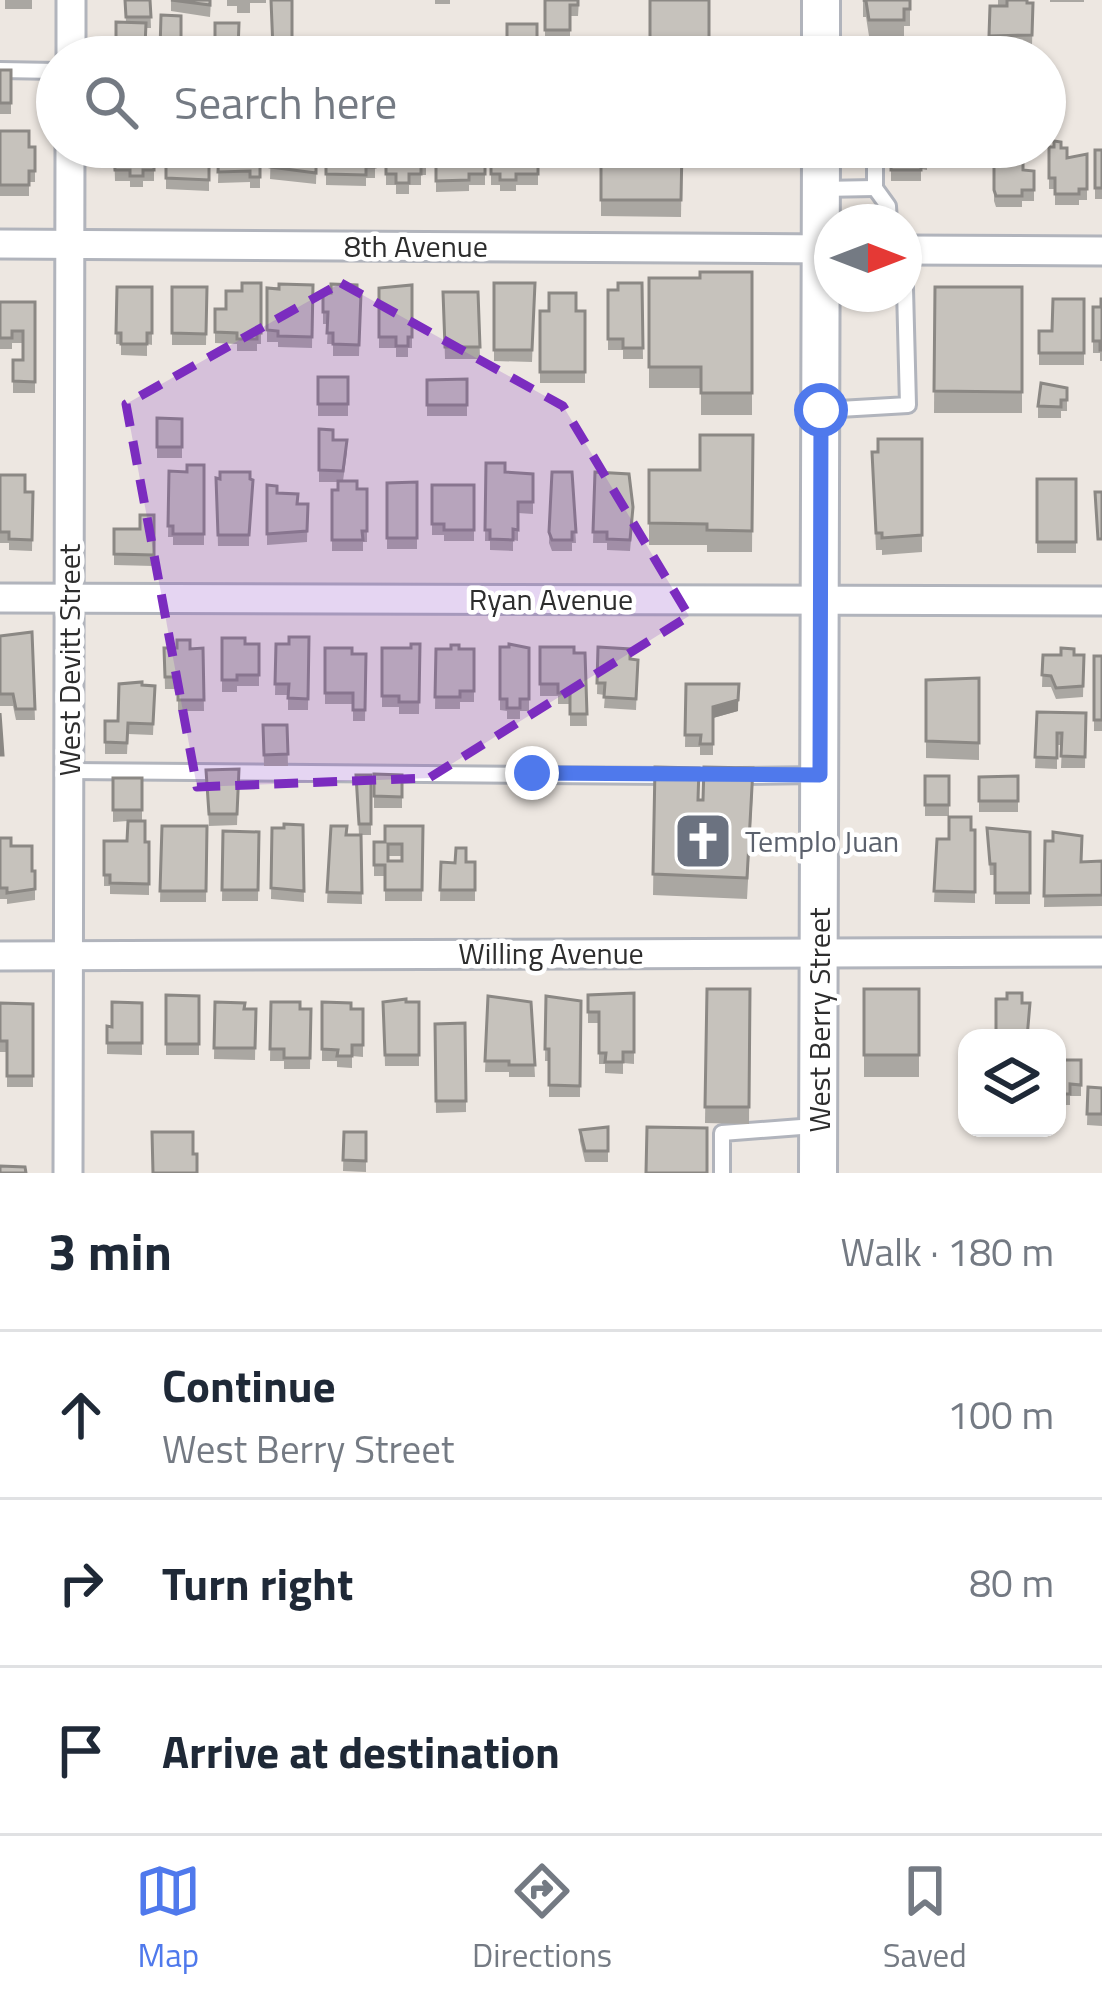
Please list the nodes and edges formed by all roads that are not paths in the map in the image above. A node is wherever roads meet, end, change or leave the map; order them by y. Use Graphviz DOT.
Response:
graph roads {
  1 [pos="70,0"];
  2 [pos="821,0"];
  3 [pos="70,36"];
  4 [pos="821,36"];
  5 [pos="0,70"];
  6 [pos="36,71"];
  7 [pos="70,168"];
  8 [pos="821,168"];
  9 [pos="875,168"];
  10 [pos="875,188"];
  11 [pos="821,189"];
  12 [pos="822,204"];
  13 [pos="887,204"];
  14 [pos="0,244"];
  15 [pos="70,244"];
  16 [pos="814,249"];
  17 [pos="922,250"];
  18 [pos="1102,251"];
  19 [pos="824,312"];
  20 [pos="906,312"];
  21 [pos="821,410"];
  22 [pos="0,598"];
  23 [pos="69,598"];
  24 [pos="821,599"];
  25 [pos="1102,601"];
  26 [pos="69,771"];
  27 [pos="820,775"];
  28 [pos="682,776"];
  29 [pos="723,776"];
  30 [pos="820,952"];
  31 [pos="1102,952"];
  32 [pos="0,956"];
  33 [pos="68,956"];
  34 [pos="819,1125"];
  35 [pos="68,1173"];
  36 [pos="722,1173"];
  37 [pos="818,1173"];
  1 -- 3 [label="street"];
  2 -- 4 [label="main road"];
  5 -- 6 [label="lane"];
  7 -- 15 [label="street, West Devitt Street"];
  8 -- 11 [label="main road, West Berry Street"];
  9 -- 10 [label="lane"];
  10 -- 11 [label="lane"];
  10 -- 13 [label="lane"];
  11 -- 12 [label="main road, West Berry Street"];
  14 -- 15 [label="street, 8th Avenue"];
  15 -- 16 [label="street, 8th Avenue"];
  15 -- 23 [label="street, West Devitt Street"];
  17 -- 18 [label="street"];
  19 -- 21 [label="main road, West Berry Street"];
  20 -- 21 [label="lane"];
  21 -- 24 [label="main road, West Berry Street"];
  22 -- 23 [label="street, Ryan Avenue"];
  23 -- 24 [label="street, Ryan Avenue"];
  23 -- 26 [label="street, West Devitt Street"];
  24 -- 25 [label="street, Ryan Avenue"];
  24 -- 27 [label="main road, West Berry Street"];
  26 -- 28 [label="lane"];
  26 -- 33 [label="street, West Devitt Street"];
  27 -- 29 [label="lane"];
  27 -- 30 [label="main road, West Berry Street"];
  30 -- 31 [label="street, Willing Avenue"];
  30 -- 33 [label="street, Willing Avenue"];
  30 -- 34 [label="main road, West Berry Street"];
  32 -- 33 [label="street, Willing Avenue"];
  33 -- 35 [label="street, West Devitt Street"];
  34 -- 36 [label="lane"];
  34 -- 37 [label="main road, West Berry Street"];
}
